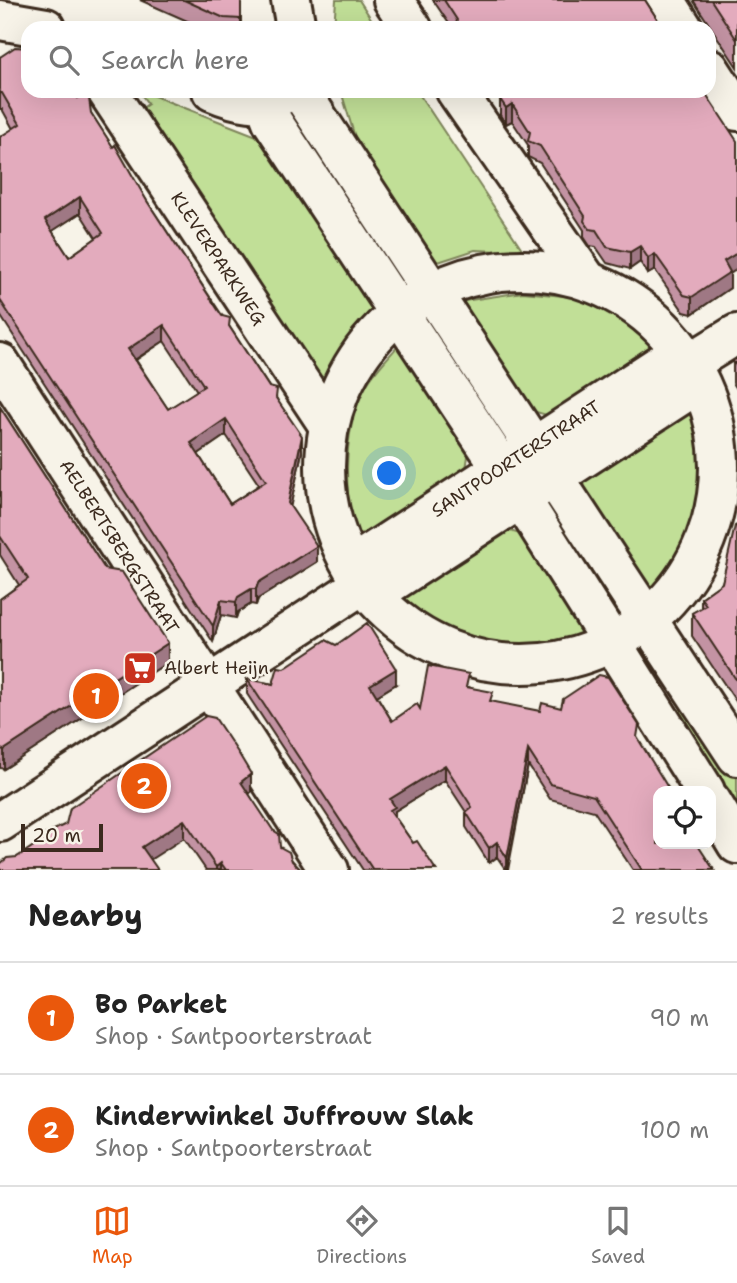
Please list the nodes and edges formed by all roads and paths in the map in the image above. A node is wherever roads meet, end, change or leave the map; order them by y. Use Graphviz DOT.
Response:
graph roads {
  1 [pos="393,0"];
  2 [pos="665,0"];
  3 [pos="0,20"];
  4 [pos="407,21"];
  5 [pos="678,21"];
  6 [pos="21,24"];
  7 [pos="716,79"];
  8 [pos="112,98"];
  9 [pos="230,98"];
  10 [pos="263,98"];
  11 [pos="277,98"];
  12 [pos="305,98"];
  13 [pos="461,98"];
  14 [pos="737,111"];
  15 [pos="587,280"];
  16 [pos="434,292"];
  17 [pos="400,313"];
  18 [pos="737,334"];
  19 [pos="0,363"];
  20 [pos="690,363"];
  21 [pos="329,426"];
  22 [pos="544,462"];
  23 [pos="512,482"];
  24 [pos="363,584"];
  25 [pos="645,620"];
  26 [pos="614,642"];
  27 [pos="207,684"];
  28 [pos="737,756"];
  29 [pos="702,786"];
  30 [pos="716,809"];
  31 [pos="0,822"];
  32 [pos="737,844"];
  33 [pos="329,870"];
  1 -- 4 [label="street"];
  2 -- 5 [label="street"];
  3 -- 6 [label="street"];
  7 -- 14 [label="street"];
  8 -- 21 [label="street, KLEVERPARKWEG"];
  9 -- 10 [label="street"];
  11 -- 17 [label="street"];
  12 -- 16 [label="street"];
  13 -- 15 [label="street"];
  15 -- 16 [label="street"];
  15 -- 20 [label="street"];
  16 -- 17 [label="street"];
  16 -- 22 [label="street"];
  17 -- 21 [label="street"];
  17 -- 23 [label="street"];
  18 -- 20 [label="street"];
  19 -- 27 [label="street, AELBERTSBERGSTRAAT"];
  20 -- 22 [label="street, SANTPOORTERSTRAAT"];
  20 -- 25 [label="street"];
  21 -- 24 [label="street"];
  22 -- 23 [label="street, SANTPOORTERSTRAAT"];
  22 -- 25 [label="street"];
  23 -- 24 [label="street, SANTPOORTERSTRAAT"];
  23 -- 26 [label="street"];
  24 -- 26 [label="street"];
  24 -- 27 [label="street, SANTPOORTERSTRAAT"];
  25 -- 26 [label="street"];
  25 -- 28 [label="street"];
  26 -- 29 [label="street"];
  27 -- 31 [label="street, SANTPOORTERSTRAAT"];
  27 -- 33 [label="street, AELBERTSBERGSTRAAT"];
  30 -- 32 [label="street"];
}
